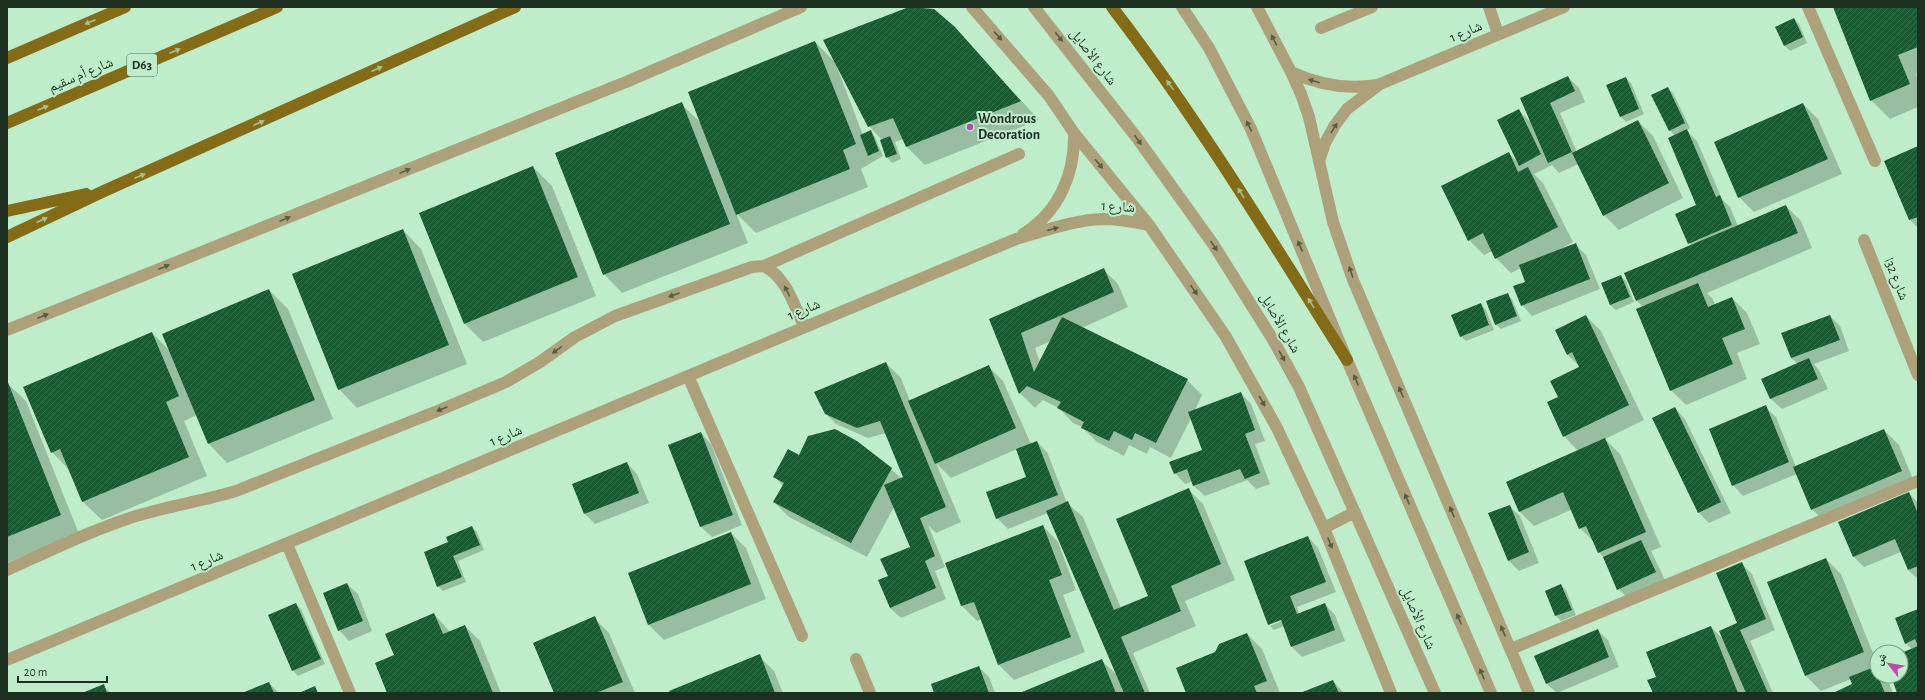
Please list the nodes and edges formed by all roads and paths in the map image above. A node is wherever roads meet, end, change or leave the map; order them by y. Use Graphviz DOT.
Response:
graph roads {
  1 [pos="125,7"];
  2 [pos="278,7"];
  3 [pos="515,7"];
  4 [pos="801,7"];
  5 [pos="972,7"];
  6 [pos="1034,7"];
  7 [pos="1112,7"];
  8 [pos="1182,7"];
  9 [pos="1258,7"];
  10 [pos="1372,7"];
  11 [pos="1489,7"];
  12 [pos="1564,7"];
  13 [pos="1808,7"];
  14 [pos="1321,28"];
  15 [pos="1498,34"];
  16 [pos="7,58"];
  17 [pos="1292,72"];
  18 [pos="1380,84"];
  19 [pos="7,123"];
  20 [pos="1074,133"];
  21 [pos="1019,154"];
  22 [pos="1875,160"];
  23 [pos="1318,163"];
  24 [pos="104,191"];
  25 [pos="7,211"];
  26 [pos="1149,225"];
  27 [pos="7,236"];
  28 [pos="1016,239"];
  29 [pos="1864,240"];
  30 [pos="764,266"];
  31 [pos="804,326"];
  32 [pos="7,330"];
  33 [pos="1347,360"];
  34 [pos="1918,375"];
  35 [pos="688,376"];
  36 [pos="1918,481"];
  37 [pos="1355,512"];
  38 [pos="1324,528"];
  39 [pos="287,544"];
  40 [pos="7,570"];
  41 [pos="802,636"];
  42 [pos="1511,649"];
  43 [pos="856,659"];
  44 [pos="7,660"];
  45 [pos="350,693"];
  46 [pos="870,693"];
  47 [pos="1391,693"];
  48 [pos="1435,693"];
  49 [pos="1491,693"];
  50 [pos="1529,693"];
  1 -- 16 [label="main road, one-way"];
  19 -- 2 [label="main road, شارع أم سقيم / D63, one-way"];
  24 -- 3 [label="main road, one-way"];
  32 -- 4 [label="street, one-way"];
  5 -- 20 [label="street, one-way"];
  6 -- 37 [label="street, شارع الأصايل, one-way"];
  33 -- 7 [label="main road, one-way"];
  33 -- 8 [label="street, one-way"];
  17 -- 9 [label="street, one-way"];
  10 -- 14 [label="street"];
  11 -- 15 [label="street"];
  12 -- 15 [label="street, شارع 1"];
  13 -- 22 [label="street"];
  15 -- 18 [label="street, شارع 1"];
  18 -- 17 [label="street, شارع 1, one-way"];
  17 -- 23 [label="street"];
  23 -- 18 [label="street, شارع 1, one-way"];
  20 -- 26 [label="street, one-way"];
  20 -- 28 [label="street, شارع 1"];
  21 -- 30 [label="street"];
  42 -- 23 [label="street, one-way"];
  24 -- 25 [label="main road"];
  27 -- 24 [label="main road, one-way"];
  28 -- 26 [label="street, شارع 1, one-way"];
  26 -- 38 [label="street, one-way"];
  28 -- 31 [label="street, شارع 1"];
  29 -- 34 [label="street, شارع 32ا"];
  31 -- 30 [label="street, one-way"];
  30 -- 40 [label="street, one-way"];
  31 -- 35 [label="street, شارع 1"];
  49 -- 33 [label="street, one-way"];
  35 -- 39 [label="street, شارع 1"];
  35 -- 41 [label="street"];
  36 -- 42 [label="street"];
  37 -- 38 [label="street"];
  37 -- 48 [label="street, شارع الأصايل"];
  38 -- 47 [label="street, one-way"];
  39 -- 44 [label="street, شارع 1"];
  39 -- 45 [label="street"];
  42 -- 50 [label="street"];
  43 -- 46 [label="street"];
}
